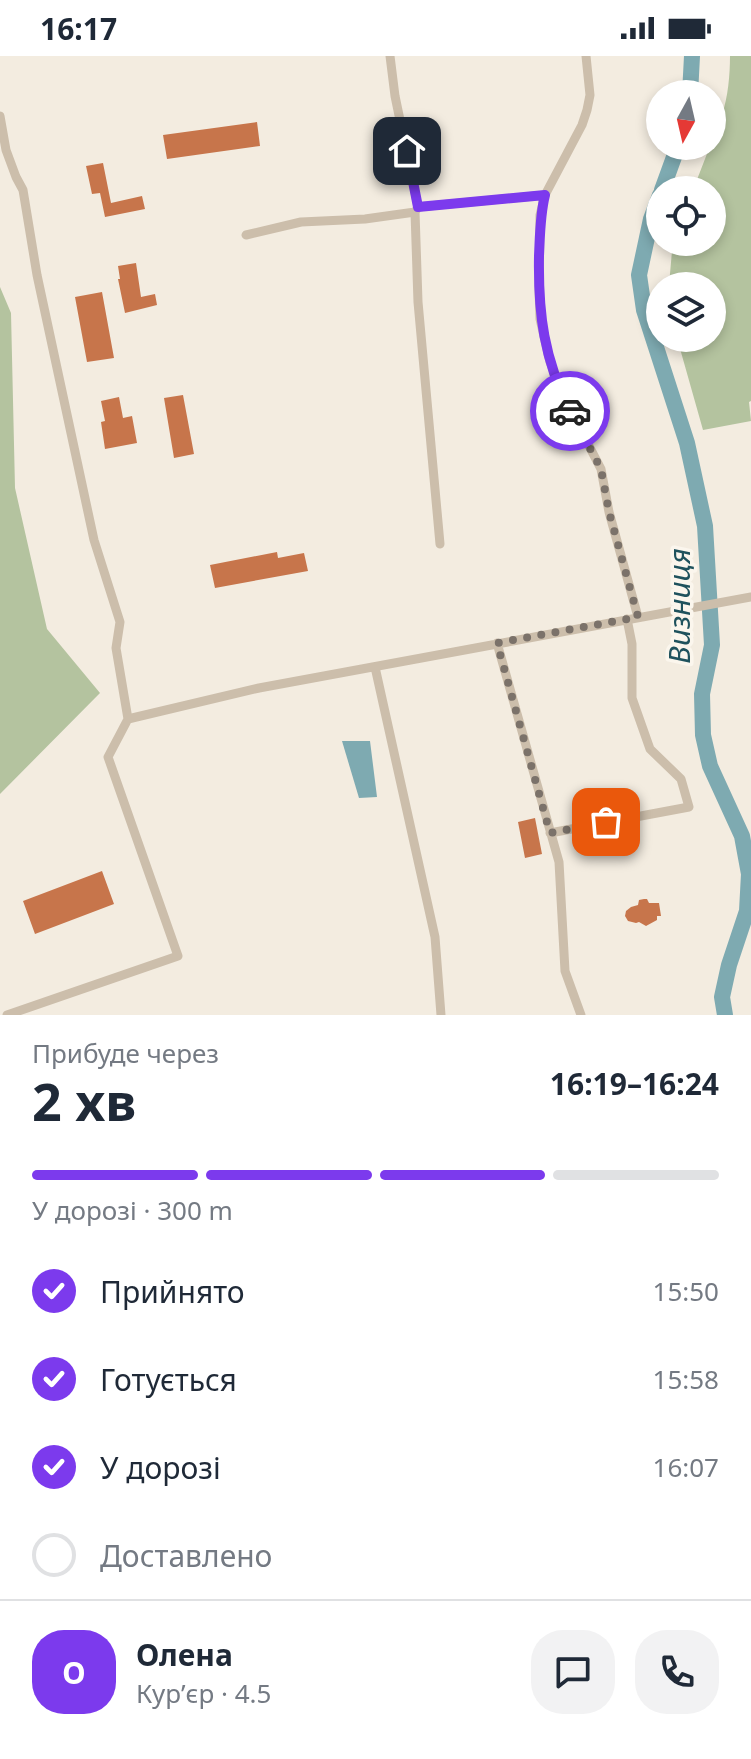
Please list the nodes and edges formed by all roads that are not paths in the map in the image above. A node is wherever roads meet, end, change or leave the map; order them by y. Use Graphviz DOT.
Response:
graph roads {
  1 [pos="390,56"];
  2 [pos="586,56"];
  3 [pos="0,116"];
  4 [pos="545,195"];
  5 [pos="416,209"];
  6 [pos="246,235"];
  7 [pos="440,544"];
  8 [pos="751,597"];
  9 [pos="632,618"];
  10 [pos="497,643"];
  11 [pos="375,667"];
  12 [pos="128,719"];
  13 [pos="550,833"];
  14 [pos="7,1015"];
  15 [pos="441,1015"];
  16 [pos="581,1015"];
  1 -- 5 [label="street"];
  2 -- 4 [label="street"];
  3 -- 12 [label="street"];
  4 -- 5 [label="street"];
  4 -- 9 [label="street"];
  5 -- 6 [label="street"];
  5 -- 7 [label="street"];
  8 -- 9 [label="street"];
  9 -- 10 [label="street"];
  9 -- 13 [label="street"];
  10 -- 11 [label="street"];
  10 -- 13 [label="street"];
  11 -- 12 [label="street"];
  11 -- 15 [label="street"];
  12 -- 14 [label="street"];
  13 -- 16 [label="street"];
}
